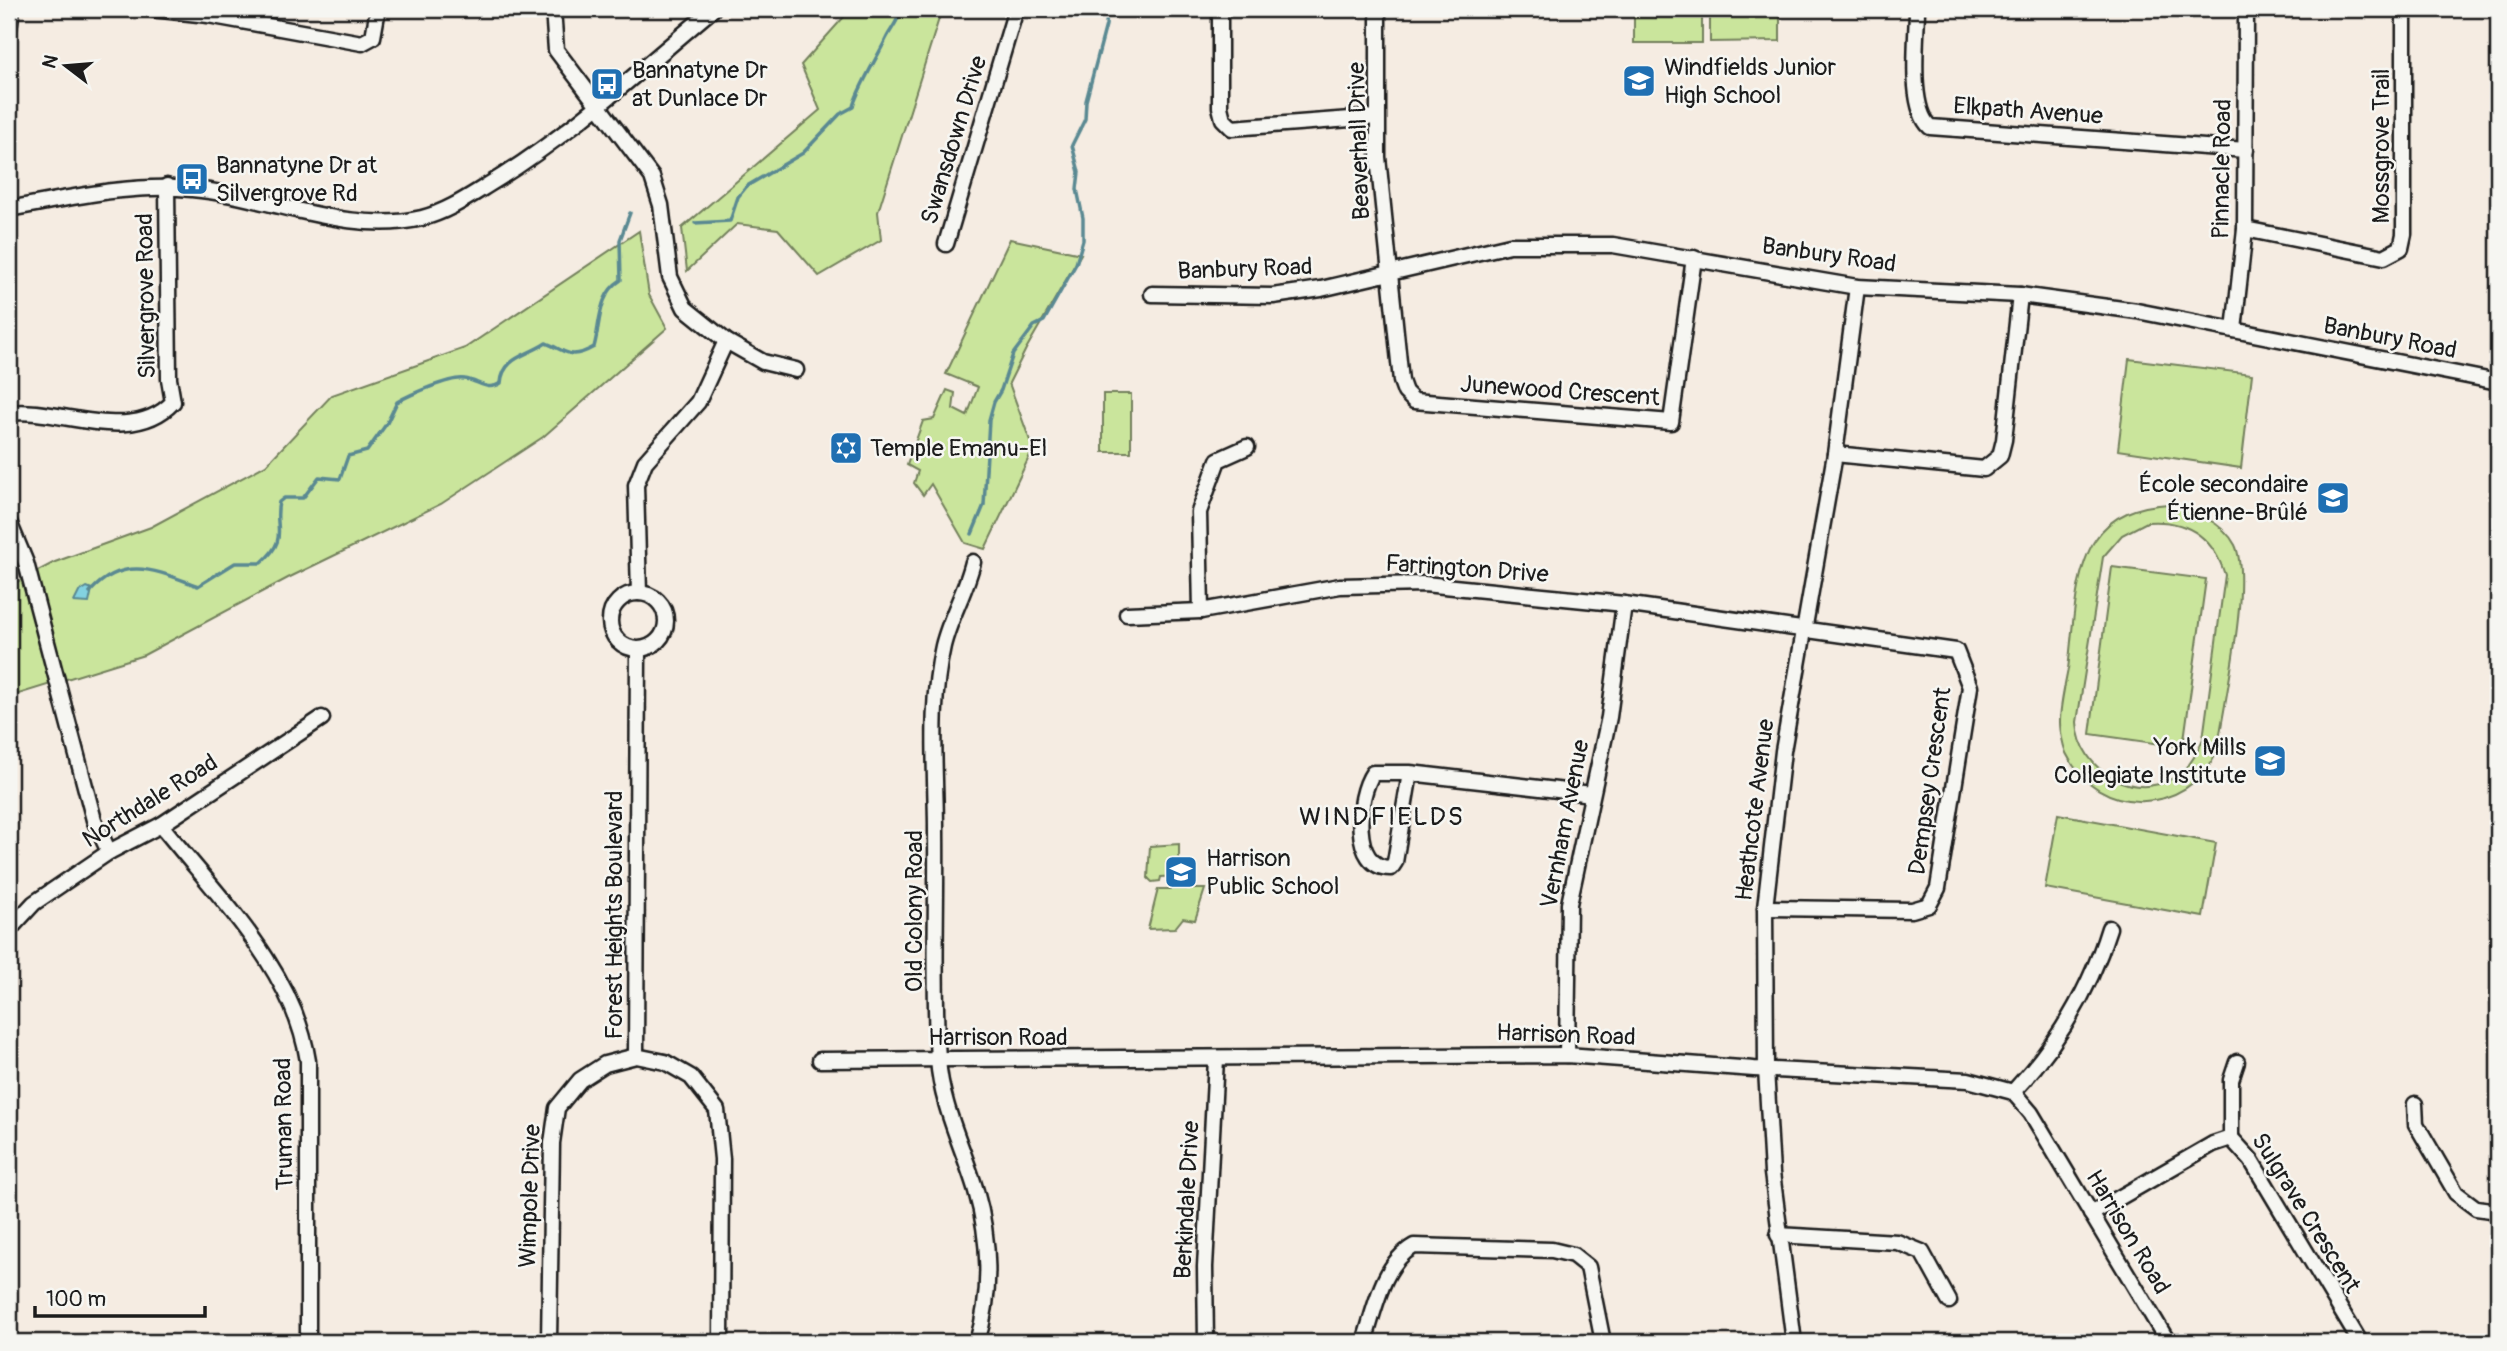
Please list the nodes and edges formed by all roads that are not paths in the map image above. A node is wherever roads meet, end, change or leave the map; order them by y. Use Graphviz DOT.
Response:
graph roads {
  1 [pos="12,9"];
  2 [pos="152,9"];
  3 [pos="378,9"];
  4 [pos="553,9"];
  5 [pos="713,9"];
  6 [pos="1016,9"];
  7 [pos="1220,9"];
  8 [pos="1378,9"];
  9 [pos="1917,9"];
  10 [pos="2246,9"];
  11 [pos="2404,9"];
  12 [pos="9,28"];
  13 [pos="599,105"];
  14 [pos="1377,117"];
  15 [pos="2246,150"];
  16 [pos="167,186"];
  17 [pos="9,209"];
  18 [pos="2245,229"];
  19 [pos="946,244"];
  20 [pos="1694,258"];
  21 [pos="1390,271"];
  22 [pos="1857,287"];
  23 [pos="1152,294"];
  24 [pos="2020,295"];
  25 [pos="2235,330"];
  26 [pos="726,341"];
  27 [pos="796,370"];
  28 [pos="2498,382"];
  29 [pos="9,413"];
  30 [pos="1248,447"];
  31 [pos="1835,454"];
  32 [pos="9,522"];
  33 [pos="973,562"];
  34 [pos="639,593"];
  35 [pos="1624,604"];
  36 [pos="1200,611"];
  37 [pos="1127,614"];
  38 [pos="1804,631"];
  39 [pos="638,650"];
  40 [pos="322,718"];
  41 [pos="1410,773"];
  42 [pos="1592,794"];
  43 [pos="161,825"];
  44 [pos="109,852"];
  45 [pos="1765,908"];
  46 [pos="2109,928"];
  47 [pos="9,930"];
  48 [pos="1567,1055"];
  49 [pos="636,1056"];
  50 [pos="1216,1059"];
  51 [pos="820,1060"];
  52 [pos="938,1060"];
  53 [pos="2236,1062"];
  54 [pos="1766,1069"];
  55 [pos="2013,1092"];
  56 [pos="2415,1104"];
  57 [pos="2231,1138"];
  58 [pos="2498,1211"];
  59 [pos="2091,1214"];
  60 [pos="1778,1235"];
  61 [pos="1950,1301"];
  62 [pos="308,1342"];
  63 [pos="550,1342"];
  64 [pos="721,1342"];
  65 [pos="977,1342"];
  66 [pos="1206,1342"];
  67 [pos="1364,1342"];
  68 [pos="1604,1342"];
  69 [pos="1794,1342"];
  70 [pos="2168,1342"];
  71 [pos="2360,1342"];
  1 -- 12 [label="street"];
  2 -- 3 [label="street"];
  4 -- 13 [label="street"];
  5 -- 13 [label="street"];
  6 -- 19 [label="street, Swansdown Drive"];
  7 -- 14 [label="street"];
  8 -- 14 [label="street, Beaverhall Drive"];
  9 -- 15 [label="street, Elkpath Avenue"];
  10 -- 15 [label="street, Pinnacle Road"];
  11 -- 18 [label="street, Mossgrove Trail"];
  13 -- 16 [label="street"];
  13 -- 26 [label="street"];
  14 -- 21 [label="street, Beaverhall Drive"];
  15 -- 18 [label="street, Pinnacle Road"];
  16 -- 17 [label="street"];
  16 -- 29 [label="street, Silvergrove Road"];
  18 -- 25 [label="street, Pinnacle Road"];
  20 -- 21 [label="street, Banbury Road"];
  20 -- 21 [label="street, Junewood Crescent"];
  20 -- 22 [label="street, Banbury Road"];
  21 -- 23 [label="street, Banbury Road"];
  22 -- 24 [label="street, Banbury Road"];
  22 -- 31 [label="street, Heathcote Avenue"];
  24 -- 25 [label="street, Banbury Road"];
  24 -- 31 [label="street"];
  25 -- 28 [label="street, Banbury Road"];
  26 -- 27 [label="street"];
  26 -- 34 [label="street"];
  30 -- 36 [label="street"];
  31 -- 38 [label="street, Heathcote Avenue"];
  32 -- 44 [label="street"];
  33 -- 52 [label="street, Old Colony Road"];
  34 -- 39 [label="street"];
  34 -- 39 [label="street"];
  35 -- 36 [label="street, Farrington Drive"];
  35 -- 38 [label="street, Farrington Drive"];
  35 -- 42 [label="street, Vernham Avenue"];
  36 -- 37 [label="street, Farrington Drive"];
  38 -- 45 [label="street, Heathcote Avenue"];
  38 -- 45 [label="street, Dempsey Crescent"];
  39 -- 49 [label="street, Forest Heights Boulevard"];
  40 -- 43 [label="street, Northdale Road"];
  41 -- 41 [label="street"];
  41 -- 42 [label="street"];
  42 -- 48 [label="street, Vernham Avenue"];
  43 -- 44 [label="street, Northdale Road"];
  43 -- 62 [label="street, Truman Road"];
  44 -- 47 [label="street, Northdale Road"];
  45 -- 54 [label="street, Heathcote Avenue"];
  46 -- 55 [label="street"];
  48 -- 50 [label="street, Harrison Road"];
  48 -- 54 [label="street, Harrison Road"];
  49 -- 63 [label="street, Wimpole Drive"];
  49 -- 64 [label="street, Forest Heights Boulevard"];
  50 -- 52 [label="street, Harrison Road"];
  50 -- 66 [label="street, Berkindale Drive"];
  51 -- 52 [label="street, Harrison Road"];
  52 -- 65 [label="street, Old Colony Road"];
  53 -- 57 [label="street"];
  54 -- 55 [label="street, Harrison Road"];
  54 -- 60 [label="street, Heathcote Avenue"];
  55 -- 59 [label="street, Harrison Road"];
  56 -- 58 [label="street"];
  57 -- 59 [label="street, Sulgrave Crescent"];
  57 -- 71 [label="street, Sulgrave Crescent"];
  59 -- 70 [label="street, Harrison Road"];
  60 -- 61 [label="street"];
  60 -- 69 [label="street, Heathcote Avenue"];
  67 -- 68 [label="street"];
}
